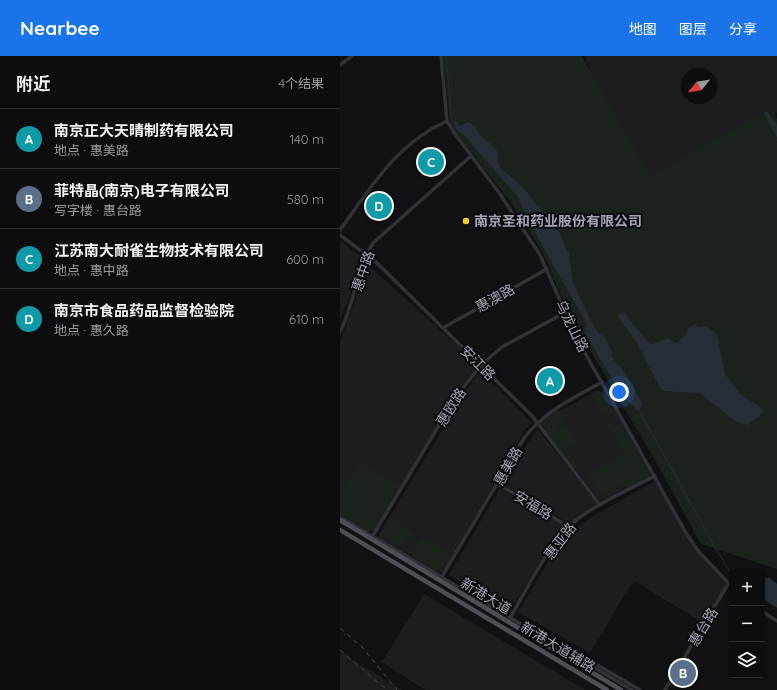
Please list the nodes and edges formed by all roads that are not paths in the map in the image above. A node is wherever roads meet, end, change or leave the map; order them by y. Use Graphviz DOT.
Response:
graph roads {
  1 [pos="352,56"];
  2 [pos="441,56"];
  3 [pos="340,65"];
  4 [pos="447,121"];
  5 [pos="471,156"];
  6 [pos="340,230"];
  7 [pos="340,235"];
  8 [pos="366,254"];
  9 [pos="547,269"];
  10 [pos="564,313"];
  11 [pos="443,328"];
  12 [pos="340,332"];
  13 [pos="481,365"];
  14 [pos="602,382"];
  15 [pos="536,422"];
  16 [pos="654,476"];
  17 [pos="498,484"];
  18 [pos="600,505"];
  19 [pos="340,517"];
  20 [pos="340,520"];
  21 [pos="569,527"];
  22 [pos="340,530"];
  23 [pos="372,537"];
  24 [pos="441,578"];
  25 [pos="728,584"];
  26 [pos="765,613"];
  27 [pos="510,618"];
  28 [pos="777,621"];
  29 [pos="584,662"];
  30 [pos="607,690"];
  31 [pos="621,690"];
  32 [pos="632,690"];
  33 [pos="640,690"];
  34 [pos="665,690"];
  1 -- 3 [label="street"];
  2 -- 4 [label="street, 乌龙山路"];
  4 -- 5 [label="street, 乌龙山路"];
  4 -- 6 [label="street"];
  5 -- 8 [label="street, 惠中路"];
  5 -- 9 [label="street, 乌龙山路"];
  7 -- 8 [label="street, 安江路"];
  8 -- 11 [label="street, 安江路"];
  8 -- 12 [label="street, 惠中路"];
  9 -- 10 [label="street, 乌龙山路"];
  9 -- 11 [label="street, 惠澳路"];
  10 -- 13 [label="street, 惠欧路"];
  10 -- 14 [label="street, 乌龙山路"];
  11 -- 13 [label="street, 安江路"];
  13 -- 15 [label="street, 安江路"];
  13 -- 23 [label="street, 惠欧路"];
  14 -- 15 [label="street, 惠美路"];
  14 -- 16 [label="street, 乌龙山路"];
  15 -- 17 [label="street, 惠美路"];
  15 -- 18 [label="street, 安江路"];
  16 -- 18 [label="street, 惠亚路"];
  16 -- 25 [label="street, 乌龙山路"];
  17 -- 21 [label="street, 安福路"];
  17 -- 24 [label="street, 惠美路"];
  18 -- 21 [label="street, 惠亚路"];
  19 -- 23 [label="street, 新港大道辅路"];
  20 -- 31 [label="main road, 新港大道"];
  21 -- 27 [label="street, 惠亚路"];
  22 -- 30 [label="main road, 新港大道"];
  23 -- 24 [label="street, 新港大道辅路"];
  24 -- 27 [label="street, 新港大道辅路"];
  25 -- 34 [label="street, 惠台路"];
  26 -- 28 [label="street"];
  27 -- 29 [label="street, 新港大道辅路"];
  29 -- 32 [label="street, 新港大道辅路"];
  29 -- 33 [label="street"];
}
